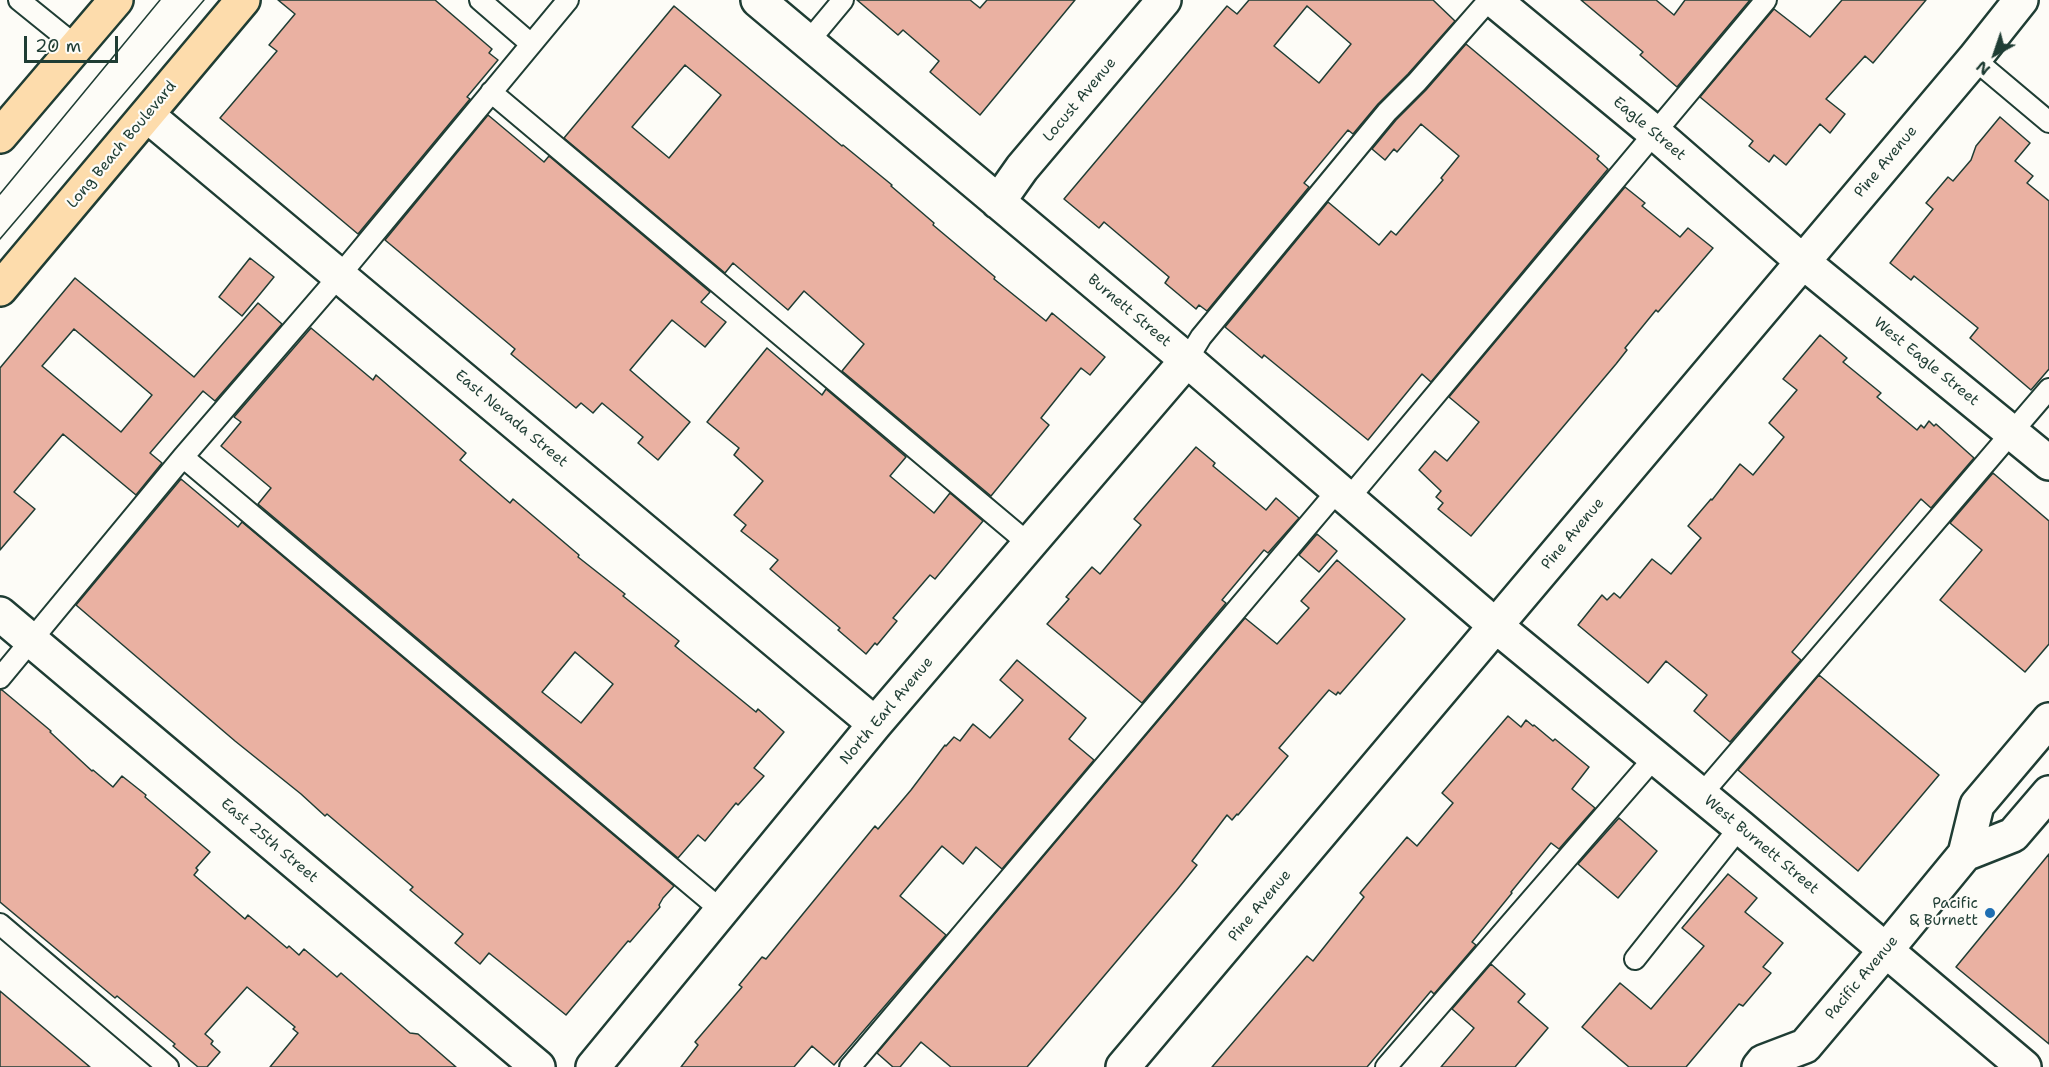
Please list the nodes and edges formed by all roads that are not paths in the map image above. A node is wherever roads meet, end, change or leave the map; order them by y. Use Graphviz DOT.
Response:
graph roads {
  1 [pos="19,0"];
  2 [pos="243,0"];
  3 [pos="480,0"];
  4 [pos="568,0"];
  5 [pos="758,0"];
  6 [pos="843,0"];
  7 [pos="1164,0"];
  8 [pos="1489,0"];
  9 [pos="1494,0"];
  10 [pos="1766,0"];
  11 [pos="2021,0"];
  12 [pos="107,3"];
  13 [pos="808,42"];
  14 [pos="531,44"];
  15 [pos="76,46"];
  16 [pos="1974,59"];
  17 [pos="491,92"];
  18 [pos="147,115"];
  19 [pos="2049,122"];
  20 [pos="2,129"];
  21 [pos="1654,133"];
  22 [pos="998,202"];
  23 [pos="1803,261"];
  24 [pos="339,275"];
  25 [pos="0,289"];
  26 [pos="1187,360"];
  27 [pos="2049,388"];
  28 [pos="2012,433"];
  29 [pos="183,457"];
  30 [pos="2049,463"];
  31 [pos="1344,494"];
  32 [pos="1029,544"];
  33 [pos="0,614"];
  34 [pos="1496,626"];
  35 [pos="31,641"];
  36 [pos="0,678"];
  37 [pos="2049,720"];
  38 [pos="875,724"];
  39 [pos="1655,757"];
  40 [pos="2049,793"];
  41 [pos="1701,795"];
  42 [pos="1740,827"];
  43 [pos="1965,854"];
  44 [pos="721,910"];
  45 [pos="0,924"];
  46 [pos="1886,950"];
  47 [pos="1635,959"];
  48 [pos="1803,1056"];
  49 [pos="168,1067"];
  50 [pos="538,1067"];
  51 [pos="593,1067"];
  52 [pos="850,1067"];
  53 [pos="1123,1067"];
  54 [pos="1386,1067"];
  55 [pos="1759,1067"];
  56 [pos="2024,1067"];
  1 -- 15 [label="lane"];
  2 -- 18 [label="main road, Long Beach Boulevard"];
  3 -- 14 [label="lane"];
  4 -- 14 [label="lane"];
  5 -- 13 [label="street, Burnett Street"];
  6 -- 13 [label="lane"];
  7 -- 22 [label="street, Locust Avenue"];
  8 -- 26 [label="lane"];
  9 -- 21 [label="street, Eagle Street"];
  10 -- 21 [label="lane"];
  11 -- 16 [label="street, Pine Avenue"];
  12 -- 15 [label="main road"];
  13 -- 22 [label="street, Burnett Street"];
  14 -- 17 [label="lane"];
  15 -- 20 [label="main road"];
  16 -- 19 [label="lane"];
  16 -- 23 [label="street, Pine Avenue"];
  17 -- 24 [label="lane"];
  17 -- 32 [label="lane"];
  18 -- 24 [label="street, East Nevada Street"];
  18 -- 25 [label="main road, Long Beach Boulevard"];
  21 -- 23 [label="street, Eagle Street"];
  21 -- 31 [label="lane"];
  22 -- 26 [label="street, Burnett Street"];
  23 -- 28 [label="street, West Eagle Street"];
  23 -- 34 [label="street, Pine Avenue"];
  24 -- 29 [label="lane"];
  24 -- 38 [label="street, East Nevada Street"];
  26 -- 31 [label="street, Burnett Street"];
  26 -- 32 [label="street, North Earl Avenue"];
  27 -- 28 [label="lane"];
  28 -- 30 [label="street, West Eagle Street"];
  28 -- 41 [label="lane"];
  29 -- 35 [label="lane"];
  29 -- 44 [label="lane"];
  31 -- 34 [label="street, Burnett Street"];
  31 -- 52 [label="lane"];
  32 -- 38 [label="street, North Earl Avenue"];
  33 -- 35 [label="street, East 25th Street"];
  34 -- 39 [label="street, West Burnett Street"];
  34 -- 53 [label="street, Pine Avenue"];
  35 -- 36 [label="lane"];
  35 -- 50 [label="street, East 25th Street"];
  37 -- 43 [label="street, Pacific Avenue"];
  38 -- 44 [label="street, North Earl Avenue"];
  39 -- 41 [label="street, West Burnett Street"];
  39 -- 54 [label="lane"];
  40 -- 43 [label="street, Pacific Avenue"];
  41 -- 42 [label="street, West Burnett Street"];
  42 -- 46 [label="street, West Burnett Street"];
  42 -- 47 [label="lane"];
  43 -- 46 [label="street, Pacific Avenue"];
  44 -- 51 [label="street, North Earl Avenue"];
  45 -- 49 [label="lane"];
  46 -- 48 [label="street, Pacific Avenue"];
  46 -- 56 [label="street, West Burnett Street"];
  48 -- 55 [label="street, Pacific Avenue"];
}
